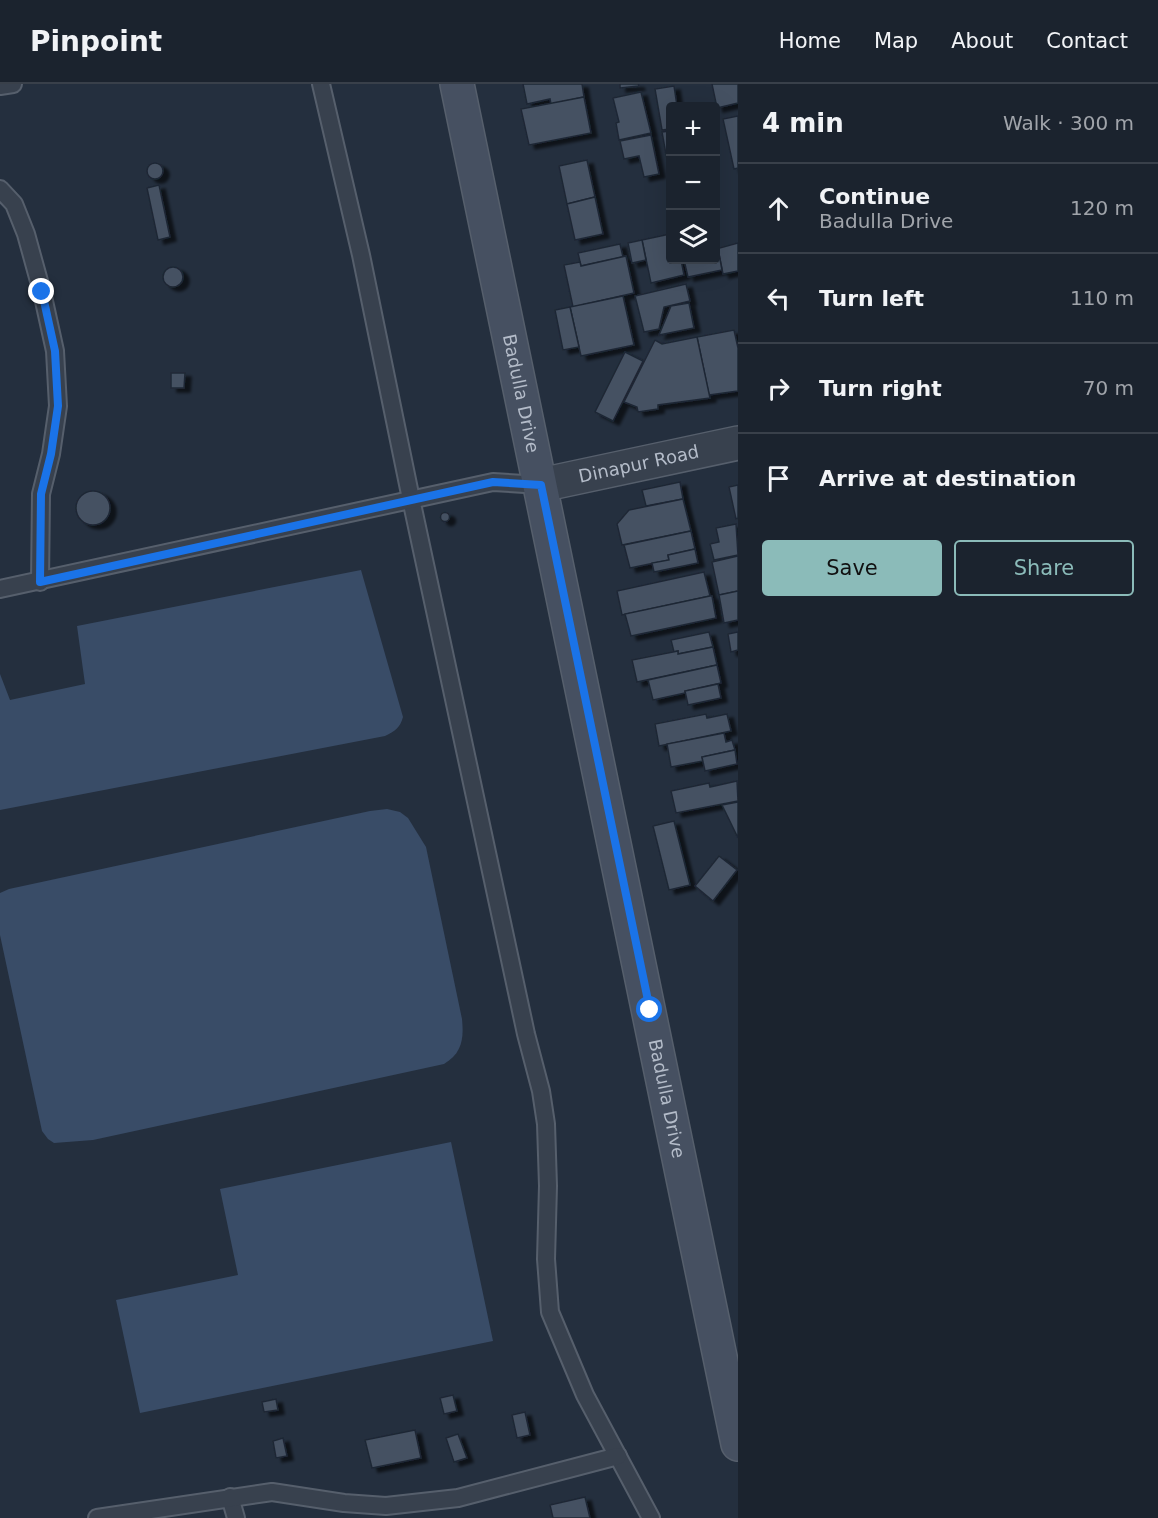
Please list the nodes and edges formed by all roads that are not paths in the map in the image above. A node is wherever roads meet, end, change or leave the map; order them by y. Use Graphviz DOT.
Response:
graph roads {
  1 [pos="13,84"];
  2 [pos="321,84"];
  3 [pos="458,84"];
  4 [pos="0,86"];
  5 [pos="0,189"];
  6 [pos="738,443"];
  7 [pos="541,485"];
  8 [pos="411,499"];
  9 [pos="40,582"];
  10 [pos="0,590"];
  11 [pos="738,1444"];
  12 [pos="618,1456"];
  13 [pos="230,1497"];
  14 [pos="97,1518"];
  15 [pos="236,1518"];
  16 [pos="651,1518"];
  1 -- 4 [label="lane"];
  2 -- 8 [label="lane"];
  3 -- 7 [label="street, Badulla Drive"];
  5 -- 9 [label="lane"];
  6 -- 7 [label="street, Dinapur Road"];
  7 -- 8 [label="lane"];
  7 -- 11 [label="street, Badulla Drive"];
  8 -- 9 [label="lane"];
  8 -- 12 [label="lane"];
  9 -- 10 [label="lane"];
  12 -- 13 [label="lane"];
  12 -- 16 [label="lane"];
  13 -- 14 [label="lane"];
  13 -- 15 [label="lane"];
}
